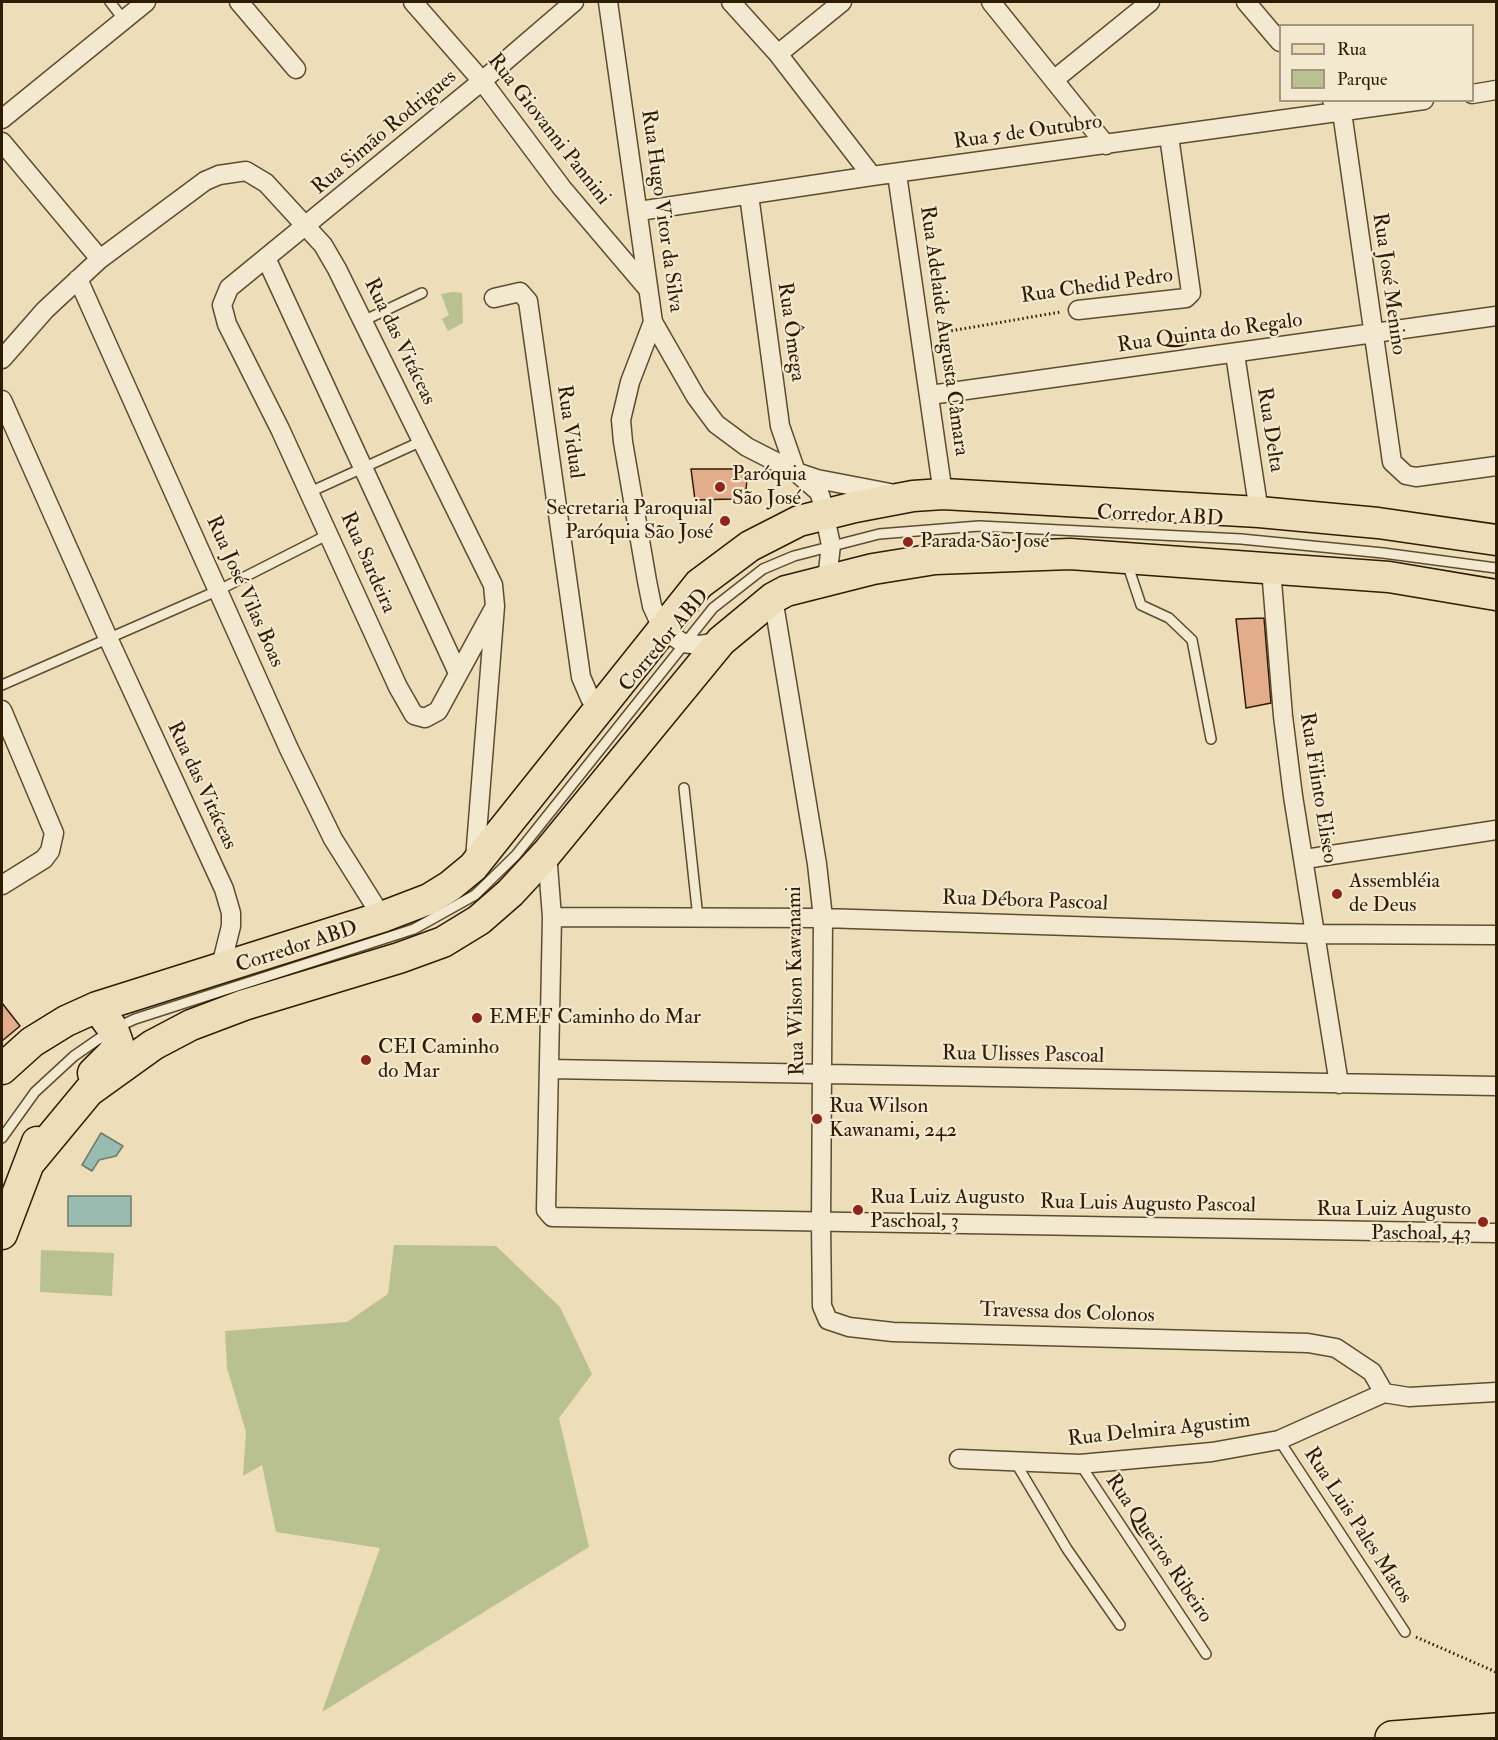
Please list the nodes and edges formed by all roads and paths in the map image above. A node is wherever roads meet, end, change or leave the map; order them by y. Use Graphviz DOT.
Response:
graph roads {
  1 [pos="110,2"];
  2 [pos="146,2"];
  3 [pos="239,2"];
  4 [pos="413,2"];
  5 [pos="574,2"];
  6 [pos="608,2"];
  7 [pos="731,2"];
  8 [pos="842,2"];
  9 [pos="991,2"];
  10 [pos="1150,2"];
  11 [pos="1246,2"];
  12 [pos="124,20"];
  13 [pos="1279,40"];
  14 [pos="778,54"];
  15 [pos="296,69"];
  16 [pos="1055,79"];
  17 [pos="482,81"];
  18 [pos="1497,90"];
  19 [pos="1474,94"];
  20 [pos="1395,102"];
  21 [pos="1337,106"];
  22 [pos="2,119"];
  23 [pos="1169,136"];
  24 [pos="2,142"];
  25 [pos="1106,145"];
  26 [pos="897,174"];
  27 [pos="872,176"];
  28 [pos="749,195"];
  29 [pos="639,211"];
  30 [pos="306,227"];
  31 [pos="266,258"];
  32 [pos="100,259"];
  33 [pos="78,279"];
  34 [pos="646,288"];
  35 [pos="422,293"];
  36 [pos="223,297"];
  37 [pos="494,298"];
  38 [pos="1078,310"];
  39 [pos="1497,316"];
  40 [pos="365,320"];
  41 [pos="652,322"];
  42 [pos="1372,334"];
  43 [pos="922,336"];
  44 [pos="1235,354"];
  45 [pos="2,359"];
  46 [pos="930,395"];
  47 [pos="2,400"];
  48 [pos="422,441"];
  49 [pos="1497,466"];
  50 [pos="364,467"];
  51 [pos="796,472"];
  52 [pos="310,492"];
  53 [pos="943,494"];
  54 [pos="913,496"];
  55 [pos="1259,512"];
  56 [pos="825,513"];
  57 [pos="329,534"];
  58 [pos="1497,540"];
  59 [pos="831,545"];
  60 [pos="1126,558"];
  61 [pos="1497,568"];
  62 [pos="1270,569"];
  63 [pos="827,579"];
  64 [pos="219,590"];
  65 [pos="1497,595"];
  66 [pos="773,598"];
  67 [pos="495,606"];
  68 [pos="672,635"];
  69 [pos="108,638"];
  70 [pos="721,641"];
  71 [pos="458,674"];
  72 [pos="2,685"];
  73 [pos="601,708"];
  74 [pos="2,710"];
  75 [pos="1211,739"];
  76 [pos="684,788"];
  77 [pos="1497,830"];
  78 [pos="547,853"];
  79 [pos="1305,859"];
  80 [pos="473,867"];
  81 [pos="520,882"];
  82 [pos="2,885"];
  83 [pos="549,888"];
  84 [pos="552,916"];
  85 [pos="382,917"];
  86 [pos="698,918"];
  87 [pos="822,918"];
  88 [pos="1317,934"];
  89 [pos="1497,935"];
  90 [pos="221,966"];
  91 [pos="105,1018"];
  92 [pos="2,1069"];
  93 [pos="549,1069"];
  94 [pos="822,1074"];
  95 [pos="1339,1084"];
  96 [pos="1497,1086"];
  97 [pos="2,1138"];
  98 [pos="31,1161"];
  99 [pos="4,1220"];
  100 [pos="821,1223"];
  101 [pos="1497,1233"];
  102 [pos="1496,1389"];
  103 [pos="1384,1393"];
  104 [pos="1279,1440"];
  105 [pos="959,1459"];
  106 [pos="1014,1460"];
  107 [pos="1080,1464"];
  108 [pos="1120,1625"];
  109 [pos="1405,1632"];
  110 [pos="1206,1654"];
  111 [pos="1497,1672"];
  112 [pos="1497,1730"];
  113 [pos="1392,1738"];
  1 -- 12 [label="lane"];
  2 -- 12 [label="street"];
  3 -- 15 [label="street"];
  4 -- 17 [label="street, Rua Giovanni Pannini"];
  5 -- 17 [label="street, Rua Simão Rodrigues"];
  6 -- 29 [label="street, Rua Hugo Vitor da Silva"];
  7 -- 14 [label="street"];
  8 -- 14 [label="street"];
  9 -- 16 [label="street"];
  10 -- 16 [label="street"];
  11 -- 13 [label="street"];
  12 -- 22 [label="street"];
  14 -- 27 [label="street"];
  16 -- 25 [label="street"];
  17 -- 30 [label="street, Rua Simão Rodrigues"];
  17 -- 34 [label="street, Rua Giovanni Pannini"];
  18 -- 19 [label="street"];
  20 -- 21 [label="street, Rua 5 de Outubro"];
  21 -- 23 [label="street, Rua 5 de Outubro"];
  21 -- 42 [label="street, Rua José Menino"];
  23 -- 25 [label="street, Rua 5 de Outubro"];
  23 -- 38 [label="street, Rua Chedid Pedro"];
  24 -- 32 [label="street"];
  25 -- 26 [label="street, Rua 5 de Outubro"];
  26 -- 27 [label="street, Rua 5 de Outubro"];
  26 -- 43 [label="street, Rua Adelaide Augusta Câmara"];
  27 -- 28 [label="street, Rua 5 de Outubro"];
  28 -- 29 [label="street, Rua 5 de Outubro"];
  28 -- 51 [label="street, Rua Ômega"];
  29 -- 34 [label="street, Rua Hugo Vitor da Silva"];
  30 -- 31 [label="street, Rua Simão Rodrigues"];
  30 -- 32 [label="street, Rua das Vitáceas"];
  30 -- 40 [label="street, Rua das Vitáceas"];
  31 -- 36 [label="street, Rua Simão Rodrigues"];
  31 -- 50 [label="street"];
  32 -- 33 [label="street, Rua das Vitáceas"];
  33 -- 45 [label="street, Rua das Vitáceas"];
  33 -- 64 [label="street, Rua José Vilas Boas"];
  34 -- 41 [label="street, Rua Hugo Vitor da Silva"];
  35 -- 40 [label="lane"];
  36 -- 52 [label="street, Rua Sardeira"];
  37 -- 73 [label="street, Rua Vidual"];
  38 -- 43 [label="path, Rua Chedid Pedro"];
  39 -- 42 [label="street, Rua Quinta do Regalo"];
  40 -- 48 [label="street, Rua das Vitáceas"];
  41 -- 51 [label="street, Rua Hugo Vitor da Silva"];
  41 -- 68 [label="street"];
  42 -- 44 [label="street, Rua Quinta do Regalo"];
  42 -- 49 [label="street, Rua José Menino"];
  43 -- 46 [label="street, Rua Adelaide Augusta Câmara"];
  44 -- 46 [label="street, Rua Quinta do Regalo"];
  44 -- 55 [label="street, Rua Delta"];
  46 -- 53 [label="street, Rua Adelaide Augusta Câmara"];
  47 -- 69 [label="street, Rua das Vitáceas"];
  48 -- 50 [label="lane"];
  48 -- 67 [label="street, Rua das Vitáceas"];
  50 -- 52 [label="lane"];
  50 -- 71 [label="street"];
  51 -- 54 [label="street, Rua Hugo Vitor da Silva"];
  51 -- 56 [label="street, Rua Hugo Vitor da Silva"];
  52 -- 57 [label="street, Rua Sardeira"];
  53 -- 54 [label="main road"];
  53 -- 55 [label="main road"];
  54 -- 56 [label="main road"];
  55 -- 58 [label="main road"];
  56 -- 59 [label="street, Rua Hugo Vitor da Silva"];
  56 -- 68 [label="main road"];
  57 -- 64 [label="lane"];
  57 -- 71 [label="street, Rua Sardeira"];
  59 -- 61 [label="lane, Corredor ABD"];
  59 -- 63 [label="street, Rua Hugo Vitor da Silva"];
  59 -- 68 [label="lane, Corredor ABD"];
  60 -- 62 [label="main road"];
  60 -- 63 [label="main road"];
  60 -- 75 [label="lane"];
  62 -- 65 [label="main road"];
  62 -- 79 [label="street, Rua Filinto Eliseo"];
  63 -- 66 [label="main road"];
  64 -- 69 [label="lane"];
  64 -- 85 [label="street, Rua José Vilas Boas"];
  66 -- 70 [label="main road"];
  66 -- 87 [label="street, Rua Wilson Kawanami"];
  67 -- 71 [label="street, Rua Sardeira"];
  67 -- 80 [label="street, Rua das Vitáceas"];
  68 -- 70 [label="street"];
  68 -- 73 [label="main road"];
  68 -- 91 [label="lane, Corredor ABD"];
  69 -- 72 [label="lane"];
  69 -- 90 [label="street, Rua das Vitáceas"];
  70 -- 78 [label="main road"];
  73 -- 80 [label="main road"];
  74 -- 82 [label="street"];
  76 -- 86 [label="lane"];
  77 -- 79 [label="street"];
  78 -- 81 [label="main road"];
  78 -- 83 [label="street"];
  79 -- 88 [label="street, Rua Filinto Eliseo"];
  80 -- 85 [label="main road"];
  81 -- 83 [label="street"];
  81 -- 98 [label="main road"];
  83 -- 84 [label="street"];
  84 -- 86 [label="street, Rua Débora Pascoal"];
  84 -- 93 [label="street"];
  85 -- 90 [label="main road"];
  86 -- 87 [label="street, Rua Débora Pascoal"];
  87 -- 88 [label="street, Rua Débora Pascoal"];
  87 -- 94 [label="street, Rua Wilson Kawanami"];
  88 -- 89 [label="street, Rua Débora Pascoal"];
  88 -- 95 [label="street, Rua Filinto Eliseo"];
  90 -- 91 [label="main road"];
  91 -- 92 [label="main road"];
  91 -- 97 [label="lane, Corredor ABD"];
  91 -- 98 [label="main road"];
  93 -- 94 [label="street, Rua Ulisses Pascoal"];
  93 -- 100 [label="street, Rua Luis Augusto Pascoal"];
  94 -- 95 [label="street, Rua Ulisses Pascoal"];
  94 -- 100 [label="street, Rua Wilson Kawanami"];
  95 -- 96 [label="street, Rua Ulisses Pascoal"];
  98 -- 99 [label="main road"];
  100 -- 101 [label="street, Rua Luis Augusto Pascoal"];
  100 -- 103 [label="street, Travessa dos Colonos"];
  102 -- 103 [label="street, Rua Delmira Agustim"];
  103 -- 104 [label="street, Rua Delmira Agustim"];
  104 -- 107 [label="street, Rua Delmira Agustim"];
  104 -- 109 [label="lane, Rua Luis Pales Matos"];
  105 -- 106 [label="street, Rua Delmira Agustim"];
  106 -- 107 [label="street, Rua Delmira Agustim"];
  106 -- 108 [label="lane"];
  107 -- 110 [label="lane, Rua Queiros Ribeiro"];
  109 -- 111 [label="path"];
  112 -- 113 [label="highway"];
}
